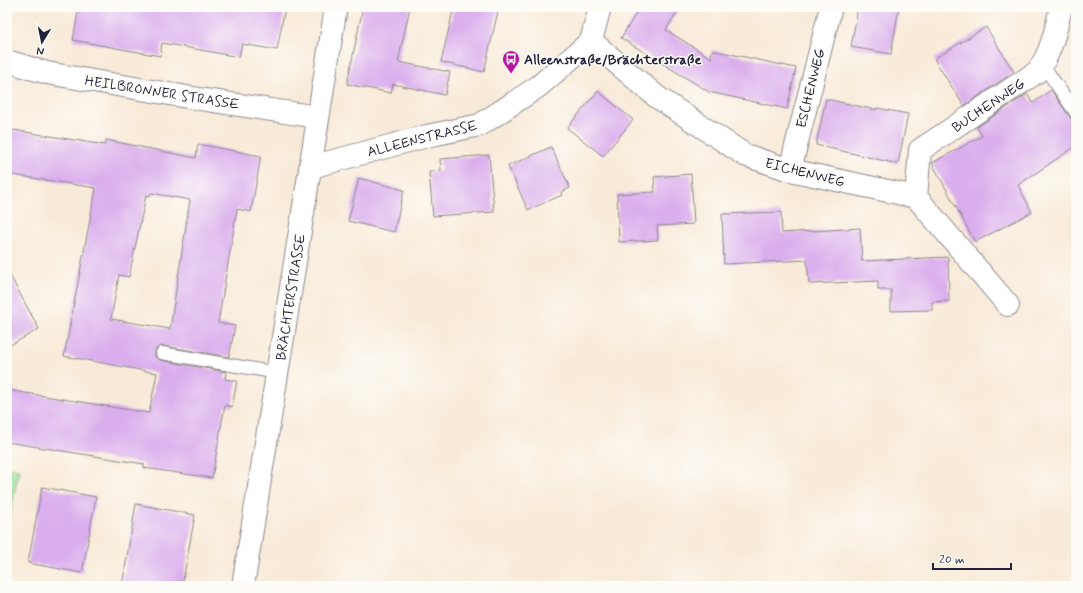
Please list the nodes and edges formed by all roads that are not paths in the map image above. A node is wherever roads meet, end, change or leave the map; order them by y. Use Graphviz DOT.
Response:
graph roads {
  1 [pos="336,7"];
  2 [pos="600,7"];
  3 [pos="831,7"];
  4 [pos="1061,7"];
  5 [pos="591,41"];
  6 [pos="7,61"];
  7 [pos="1043,65"];
  8 [pos="1076,113"];
  9 [pos="318,117"];
  10 [pos="311,167"];
  11 [pos="790,170"];
  12 [pos="916,197"];
  13 [pos="1008,305"];
  14 [pos="162,353"];
  15 [pos="278,373"];
  16 [pos="243,586"];
  1 -- 9 [label="street, BRÄCHTERSTRASSE"];
  2 -- 5 [label="street"];
  3 -- 11 [label="street, ESCHENWEG"];
  4 -- 7 [label="street, BUCHENWEG"];
  5 -- 10 [label="street, ALLEENSTRASSE"];
  5 -- 11 [label="street, EICHENWEG"];
  6 -- 9 [label="street, HEILBRONNER STRASSE"];
  7 -- 8 [label="lane"];
  7 -- 12 [label="street, BUCHENWEG"];
  9 -- 10 [label="street, BRÄCHTERSTRASSE"];
  10 -- 15 [label="street, BRÄCHTERSTRASSE"];
  11 -- 12 [label="street, EICHENWEG"];
  12 -- 13 [label="street"];
  14 -- 15 [label="lane"];
  15 -- 16 [label="street, BRÄCHTERSTRASSE"];
}
